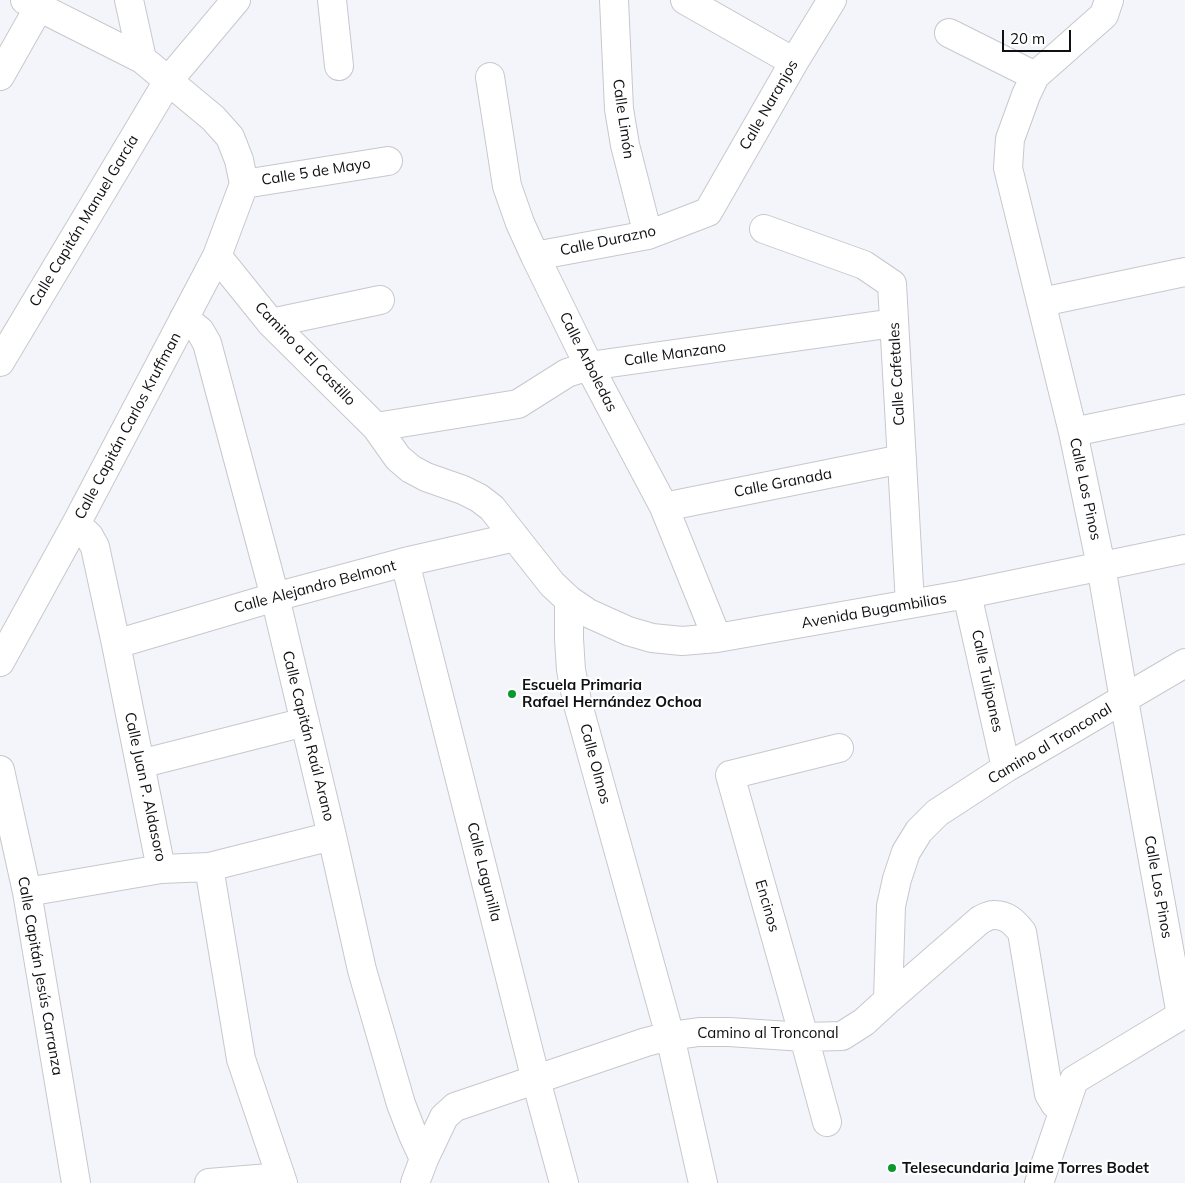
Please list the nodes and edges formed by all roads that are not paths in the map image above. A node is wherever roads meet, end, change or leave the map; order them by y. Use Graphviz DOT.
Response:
graph roads {
  1 [pos="129,0"];
  2 [pos="236,0"];
  3 [pos="332,0"];
  4 [pos="614,0"];
  5 [pos="685,0"];
  6 [pos="832,0"];
  7 [pos="1108,0"];
  8 [pos="32,3"];
  9 [pos="949,34"];
  10 [pos="142,59"];
  11 [pos="794,62"];
  12 [pos="339,66"];
  13 [pos="3,67"];
  14 [pos="1035,76"];
  15 [pos="490,77"];
  16 [pos="168,81"];
  17 [pos="388,161"];
  18 [pos="244,184"];
  19 [pos="708,212"];
  20 [pos="764,229"];
  21 [pos="648,235"];
  22 [pos="217,256"];
  23 [pos="535,256"];
  24 [pos="1185,272"];
  25 [pos="380,300"];
  26 [pos="1042,302"];
  27 [pos="184,318"];
  28 [pos="271,323"];
  29 [pos="894,323"];
  30 [pos="0,362"];
  31 [pos="590,366"];
  32 [pos="1185,409"];
  33 [pos="376,427"];
  34 [pos="1073,432"];
  35 [pos="902,459"];
  36 [pos="664,507"];
  37 [pos="76,524"];
  38 [pos="516,536"];
  39 [pos="1185,549"];
  40 [pos="405,562"];
  41 [pos="1101,566"];
  42 [pos="968,594"];
  43 [pos="275,597"];
  44 [pos="569,600"];
  45 [pos="910,604"];
  46 [pos="717,638"];
  47 [pos="116,644"];
  48 [pos="0,662"];
  49 [pos="1185,663"];
  50 [pos="1124,700"];
  51 [pos="305,722"];
  52 [pos="839,748"];
  53 [pos="140,764"];
  54 [pos="1006,768"];
  55 [pos="0,770"];
  56 [pos="332,836"];
  57 [pos="208,867"];
  58 [pos="162,869"];
  59 [pos="27,892"];
  60 [pos="888,1000"];
  61 [pos="1183,1014"];
  62 [pos="670,1036"];
  63 [pos="804,1037"];
  64 [pos="536,1080"];
  65 [pos="1063,1112"];
  66 [pos="827,1122"];
  67 [pos="419,1171"];
  68 [pos="282,1180"];
  69 [pos="76,1183"];
  70 [pos="209,1183"];
  71 [pos="564,1183"];
  72 [pos="703,1183"];
  73 [pos="1039,1183"];
  1 -- 10 [label="street"];
  2 -- 16 [label="street, Calle Capitán Manuel García"];
  3 -- 12 [label="street"];
  4 -- 21 [label="street, Calle Limón"];
  5 -- 11 [label="street"];
  6 -- 11 [label="street, Calle Naranjos"];
  7 -- 14 [label="street, Calle Los Pinos"];
  8 -- 10 [label="street"];
  8 -- 13 [label="street"];
  9 -- 14 [label="street"];
  10 -- 16 [label="street"];
  11 -- 19 [label="street, Calle Naranjos"];
  14 -- 26 [label="street, Calle Los Pinos"];
  15 -- 23 [label="street, Calle Arboledas"];
  16 -- 18 [label="street"];
  16 -- 30 [label="street, Calle Capitán Manuel García"];
  17 -- 18 [label="street, Calle 5 de Mayo"];
  18 -- 22 [label="street, Calle Capitán Carlos Kruffman"];
  19 -- 21 [label="street, Calle Durazno"];
  20 -- 29 [label="street, Calle Cafetales"];
  21 -- 23 [label="street, Calle Durazno"];
  22 -- 27 [label="street, Calle Capitán Carlos Kruffman"];
  22 -- 28 [label="street, Camino a El Castillo"];
  23 -- 31 [label="street, Calle Arboledas"];
  24 -- 26 [label="street"];
  25 -- 28 [label="street"];
  26 -- 34 [label="street, Calle Los Pinos"];
  27 -- 37 [label="street, Calle Capitán Carlos Kruffman"];
  27 -- 43 [label="street, Calle Capitán Raúl Arano"];
  28 -- 33 [label="street, Camino a El Castillo"];
  29 -- 31 [label="street, Calle Manzano"];
  29 -- 35 [label="street, Calle Cafetales"];
  31 -- 33 [label="street, Calle Manzano"];
  31 -- 36 [label="street, Calle Arboledas"];
  32 -- 34 [label="street"];
  33 -- 38 [label="street"];
  34 -- 41 [label="street, Calle Los Pinos"];
  35 -- 36 [label="street, Calle Granada"];
  35 -- 45 [label="street, Calle Cafetales"];
  36 -- 46 [label="street, Calle Arboledas"];
  37 -- 47 [label="street, Calle Juan P. Aldasoro"];
  37 -- 48 [label="street, Calle Capitán Carlos Kruffman"];
  38 -- 40 [label="street, Calle Alejandro Belmont"];
  38 -- 44 [label="street"];
  39 -- 41 [label="street, Avenida Bugambilias"];
  40 -- 43 [label="street, Calle Alejandro Belmont"];
  40 -- 64 [label="street, Calle Lagunilla"];
  41 -- 42 [label="street, Avenida Bugambilias"];
  41 -- 50 [label="street, Calle Los Pinos"];
  42 -- 45 [label="street, Avenida Bugambilias"];
  42 -- 54 [label="street, Calle Tulipanes"];
  43 -- 47 [label="street, Calle Alejandro Belmont"];
  43 -- 51 [label="street, Calle Capitán Raúl Arano"];
  44 -- 46 [label="street, Avenida Bugambilias"];
  44 -- 62 [label="street, Calle Olmos"];
  45 -- 46 [label="street, Avenida Bugambilias"];
  47 -- 53 [label="street, Calle Juan P. Aldasoro"];
  49 -- 50 [label="street, Camino al Tronconal"];
  50 -- 54 [label="street, Camino al Tronconal"];
  50 -- 61 [label="street, Calle Los Pinos"];
  51 -- 53 [label="street"];
  51 -- 56 [label="street, Calle Capitán Raúl Arano"];
  52 -- 63 [label="street, Encinos"];
  53 -- 58 [label="street, Calle Juan P. Aldasoro"];
  54 -- 60 [label="street, Camino al Tronconal"];
  55 -- 59 [label="street, Calle Capitán Jesús Carranza"];
  56 -- 57 [label="street, Calle Juan P. Aldasoro"];
  56 -- 67 [label="street, Calle Capitán Raúl Arano"];
  57 -- 58 [label="street, Calle Juan P. Aldasoro"];
  57 -- 68 [label="street"];
  58 -- 59 [label="street"];
  59 -- 69 [label="street, Calle Capitán Jesús Carranza"];
  60 -- 63 [label="street, Camino al Tronconal"];
  60 -- 65 [label="street"];
  61 -- 65 [label="street"];
  62 -- 63 [label="street, Camino al Tronconal"];
  62 -- 64 [label="street, Camino al Tronconal"];
  62 -- 72 [label="street, Calle Olmos"];
  63 -- 66 [label="street, Encinos"];
  64 -- 67 [label="street, Camino al Tronconal"];
  64 -- 71 [label="street, Calle Lagunilla"];
  65 -- 73 [label="street"];
  68 -- 70 [label="street"];
}
